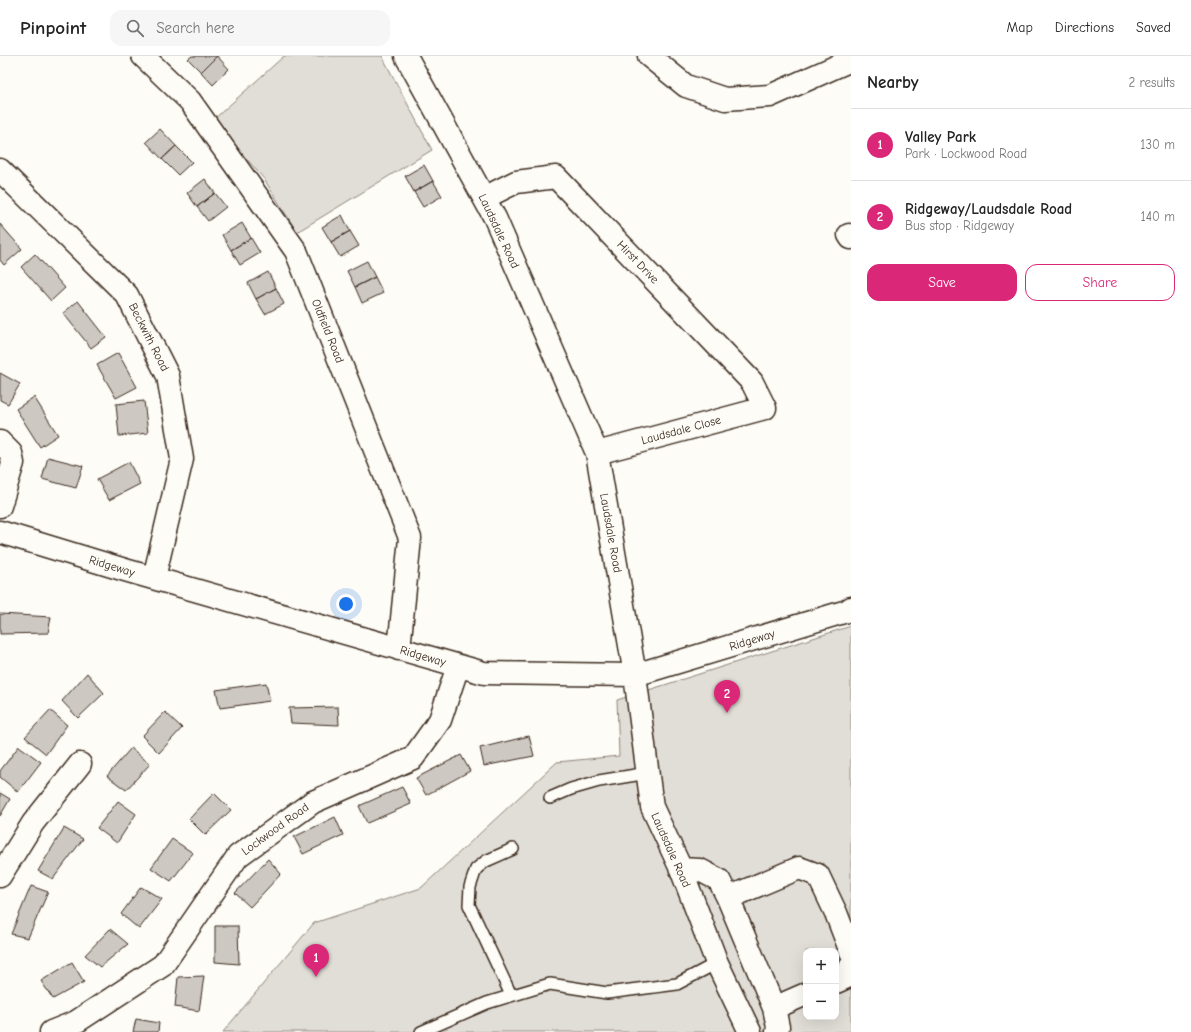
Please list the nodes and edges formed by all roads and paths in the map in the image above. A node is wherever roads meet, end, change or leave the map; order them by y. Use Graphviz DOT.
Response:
graph roads {
  1 [pos="143,56"];
  2 [pos="406,56"];
  3 [pos="649,56"];
  4 [pos="851,60"];
  5 [pos="0,170"];
  6 [pos="484,198"];
  7 [pos="766,408"];
  8 [pos="0,442"];
  9 [pos="597,453"];
  10 [pos="0,506"];
  11 [pos="0,532"];
  12 [pos="154,578"];
  13 [pos="851,608"];
  14 [pos="399,649"];
  15 [pos="458,666"];
  16 [pos="636,675"];
  17 [pos="80,764"];
  18 [pos="648,773"];
  19 [pos="550,798"];
  20 [pos="513,849"];
  21 [pos="681,868"];
  22 [pos="0,876"];
  23 [pos="728,898"];
  24 [pos="843,910"];
  25 [pos="851,952"];
  26 [pos="717,963"];
  27 [pos="851,965"];
  28 [pos="839,981"];
  29 [pos="511,995"];
  30 [pos="803,995"];
  31 [pos="774,1008"];
  32 [pos="51,1032"];
  33 [pos="421,1032"];
  34 [pos="750,1032"];
  35 [pos="777,1032"];
  1 -- 14 [label="street, Oldfield Road"];
  2 -- 6 [label="street, Laudsdale Road"];
  3 -- 4 [label="street"];
  5 -- 12 [label="street, Beckwith Road"];
  6 -- 7 [label="street, Hirst Drive"];
  6 -- 9 [label="street, Laudsdale Road"];
  7 -- 9 [label="street, Laudsdale Close"];
  8 -- 10 [label="street"];
  9 -- 16 [label="street, Laudsdale Road"];
  11 -- 12 [label="street, Ridgeway"];
  12 -- 14 [label="street, Ridgeway"];
  13 -- 16 [label="street, Ridgeway"];
  14 -- 15 [label="street, Ridgeway"];
  15 -- 16 [label="street, Ridgeway"];
  15 -- 32 [label="street, Lockwood Road"];
  16 -- 18 [label="street, Laudsdale Road"];
  17 -- 22 [label="street"];
  18 -- 19 [label="lane"];
  18 -- 21 [label="street, Laudsdale Road"];
  20 -- 29 [label="lane"];
  21 -- 23 [label="street"];
  21 -- 26 [label="street, Laudsdale Road"];
  23 -- 24 [label="street"];
  23 -- 31 [label="street"];
  24 -- 25 [label="street"];
  26 -- 29 [label="lane"];
  26 -- 34 [label="street, Laudsdale Road"];
  27 -- 28 [label="street"];
  29 -- 33 [label="lane"];
  30 -- 31 [label="street"];
  31 -- 35 [label="street"];
}
